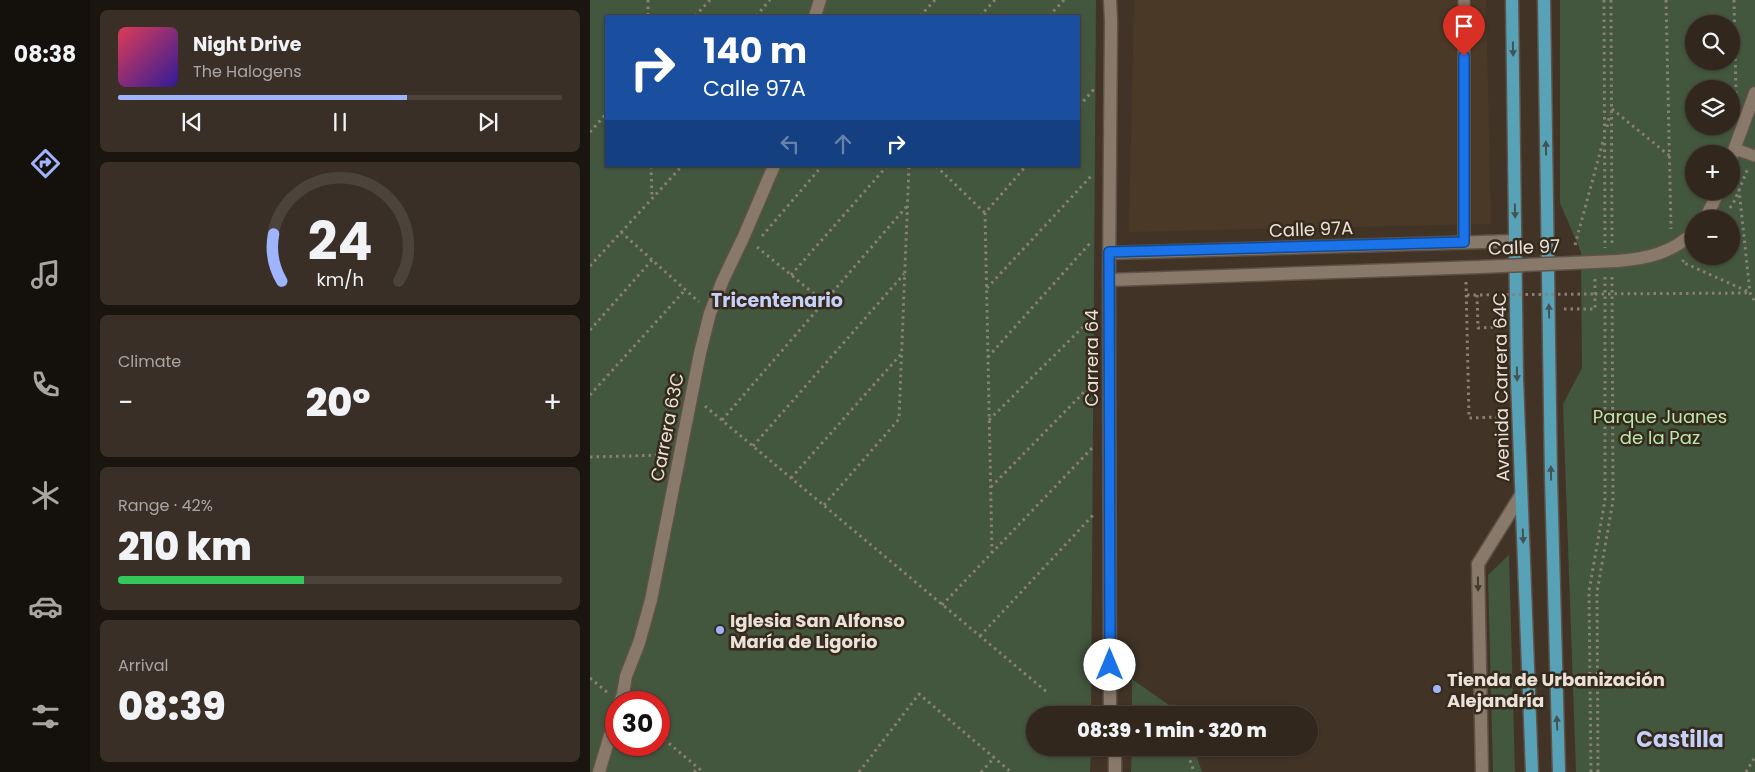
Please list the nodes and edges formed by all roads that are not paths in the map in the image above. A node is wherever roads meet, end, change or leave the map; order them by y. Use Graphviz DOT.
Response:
graph roads {
  1 [pos="820,0"];
  2 [pos="1110,0"];
  3 [pos="1464,0"];
  4 [pos="1512,0"];
  5 [pos="1544,0"];
  6 [pos="815,15"];
  7 [pos="1755,93"];
  8 [pos="1736,145"];
  9 [pos="1740,154"];
  10 [pos="1754,156"];
  11 [pos="774,167"];
  12 [pos="1515,240"];
  13 [pos="1685,240"];
  14 [pos="1464,242"];
  15 [pos="1109,252"];
  16 [pos="1109,280"];
  17 [pos="1521,495"];
  18 [pos="624,691"];
  19 [pos="1110,706"];
  20 [pos="605,752"];
  21 [pos="1116,756"];
  22 [pos="599,772"];
  23 [pos="1115,772"];
  24 [pos="1482,772"];
  25 [pos="1532,772"];
  26 [pos="1559,772"];
  1 -- 6 [label="street"];
  2 -- 15 [label="street, Carrera 64"];
  3 -- 14 [label="lane"];
  4 -- 12 [label="main road, Avenida Carrera 64C, one-way"];
  26 -- 5 [label="main road, one-way"];
  7 -- 8 [label="street"];
  9 -- 10 [label="lane"];
  11 -- 18 [label="street, Carrera 63C"];
  12 -- 14 [label="street, Calle 97A"];
  12 -- 17 [label="main road, Avenida Carrera 64C, one-way"];
  13 -- 16 [label="street, Calle 97, bridge"];
  14 -- 15 [label="street, Calle 97A"];
  15 -- 16 [label="street, Carrera 64"];
  16 -- 19 [label="street, Carrera 64"];
  17 -- 24 [label="street, one-way"];
  17 -- 25 [label="main road, Avenida Carrera 64C, one-way"];
  20 -- 22 [label="street"];
  21 -- 23 [label="street"];
}
